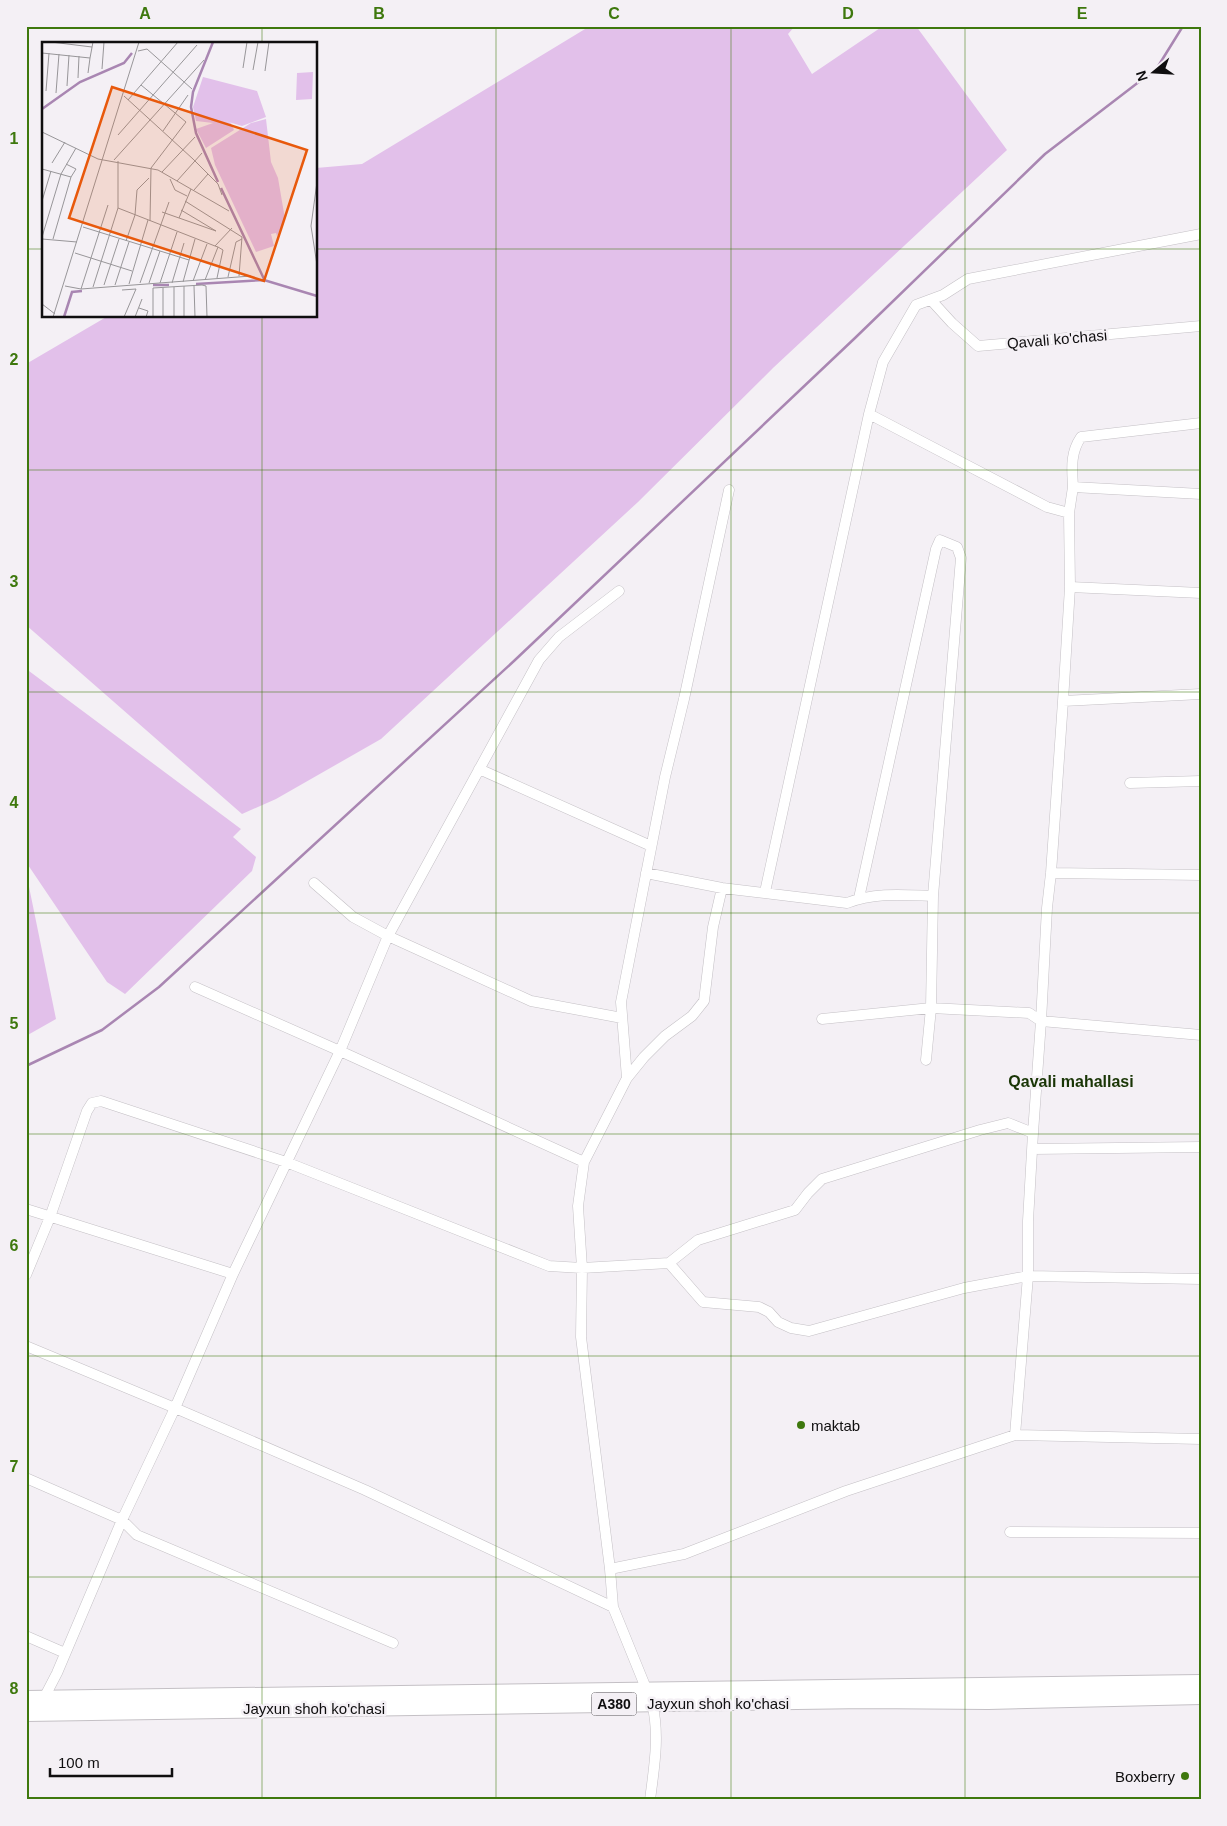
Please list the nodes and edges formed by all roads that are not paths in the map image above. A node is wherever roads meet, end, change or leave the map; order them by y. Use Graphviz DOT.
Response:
graph roads {
  1 [pos="1201,234"];
  2 [pos="931,300"];
  3 [pos="1201,326"];
  4 [pos="870,414"];
  5 [pos="1201,423"];
  6 [pos="1073,487"];
  7 [pos="729,490"];
  8 [pos="1201,494"];
  9 [pos="1069,513"];
  10 [pos="1070,587"];
  11 [pos="619,591"];
  12 [pos="1201,593"];
  13 [pos="1201,694"];
  14 [pos="1063,701"];
  15 [pos="479,769"];
  16 [pos="1201,781"];
  17 [pos="1130,783"];
  18 [pos="651,846"];
  19 [pos="646,873"];
  20 [pos="1051,873"];
  21 [pos="1201,875"];
  22 [pos="314,883"];
  23 [pos="722,888"];
  24 [pos="765,892"];
  25 [pos="933,896"];
  26 [pos="859,898"];
  27 [pos="388,936"];
  28 [pos="195,987"];
  29 [pos="931,1008"];
  30 [pos="622,1018"];
  31 [pos="822,1020"];
  32 [pos="1041,1020"];
  33 [pos="1201,1035"];
  34 [pos="340,1051"];
  35 [pos="926,1060"];
  36 [pos="627,1078"];
  37 [pos="1033,1133"];
  38 [pos="1201,1146"];
  39 [pos="1033,1150"];
  40 [pos="286,1162"];
  41 [pos="584,1162"];
  42 [pos="26,1209"];
  43 [pos="50,1217"];
  44 [pos="669,1263"];
  45 [pos="582,1268"];
  46 [pos="233,1274"];
  47 [pos="26,1275"];
  48 [pos="1028,1276"];
  49 [pos="1201,1279"];
  50 [pos="26,1346"];
  51 [pos="175,1408"];
  52 [pos="1015,1435"];
  53 [pos="1201,1439"];
  54 [pos="26,1478"];
  55 [pos="122,1520"];
  56 [pos="1010,1532"];
  57 [pos="1201,1532"];
  58 [pos="610,1569"];
  59 [pos="613,1607"];
  60 [pos="26,1636"];
  61 [pos="393,1643"];
  62 [pos="65,1653"];
  63 [pos="1201,1683"];
  64 [pos="1201,1696"];
  65 [pos="649,1697"];
  66 [pos="44,1698"];
  67 [pos="26,1699"];
  68 [pos="26,1713"];
  69 [pos="650,1800"];
  1 -- 2 [label="street"];
  2 -- 3 [label="street, Qavali ko'chasi"];
  2 -- 4 [label="street"];
  4 -- 9 [label="street"];
  4 -- 24 [label="street"];
  5 -- 6 [label="street"];
  6 -- 8 [label="street"];
  6 -- 9 [label="street"];
  7 -- 18 [label="street"];
  9 -- 10 [label="street"];
  10 -- 12 [label="street"];
  10 -- 14 [label="street"];
  11 -- 15 [label="street"];
  13 -- 14 [label="street"];
  14 -- 20 [label="street"];
  15 -- 18 [label="street"];
  15 -- 27 [label="street"];
  16 -- 17 [label="street"];
  18 -- 19 [label="street"];
  19 -- 23 [label="street"];
  19 -- 30 [label="street"];
  20 -- 21 [label="street"];
  20 -- 32 [label="street"];
  22 -- 27 [label="street"];
  23 -- 24 [label="street"];
  23 -- 36 [label="street"];
  24 -- 26 [label="street"];
  25 -- 26 [label="street"];
  25 -- 26 [label="street"];
  25 -- 29 [label="street"];
  27 -- 30 [label="street"];
  27 -- 34 [label="street"];
  28 -- 34 [label="street"];
  29 -- 31 [label="street"];
  29 -- 32 [label="street"];
  29 -- 35 [label="street"];
  30 -- 36 [label="street"];
  32 -- 33 [label="street"];
  32 -- 37 [label="street"];
  34 -- 40 [label="street"];
  34 -- 41 [label="street"];
  36 -- 41 [label="street"];
  37 -- 39 [label="street"];
  37 -- 44 [label="street"];
  38 -- 39 [label="street"];
  39 -- 48 [label="street"];
  40 -- 43 [label="street"];
  40 -- 45 [label="street"];
  40 -- 46 [label="street"];
  41 -- 45 [label="street"];
  42 -- 43 [label="street"];
  43 -- 46 [label="street"];
  43 -- 47 [label="street"];
  44 -- 45 [label="street"];
  44 -- 48 [label="street"];
  45 -- 58 [label="street"];
  46 -- 51 [label="street"];
  48 -- 49 [label="street"];
  48 -- 52 [label="street"];
  50 -- 51 [label="street"];
  51 -- 55 [label="street"];
  51 -- 59 [label="street"];
  52 -- 53 [label="street"];
  52 -- 58 [label="street"];
  54 -- 55 [label="street"];
  55 -- 61 [label="street"];
  55 -- 62 [label="street"];
  56 -- 57 [label="street"];
  58 -- 59 [label="street"];
  59 -- 65 [label="street"];
  60 -- 62 [label="street"];
  62 -- 66 [label="street"];
  63 -- 65 [label="highway, Jayxun shoh ko'chasi / A380"];
  64 -- 65 [label="highway, Jayxun shoh ko'chasi / A380"];
  65 -- 66 [label="highway, Jayxun shoh ko'chasi / A380"];
  65 -- 68 [label="highway, Jayxun shoh ko'chasi / A380"];
  65 -- 69 [label="street"];
  66 -- 67 [label="highway, Jayxun shoh ko'chasi / A380"];
}
